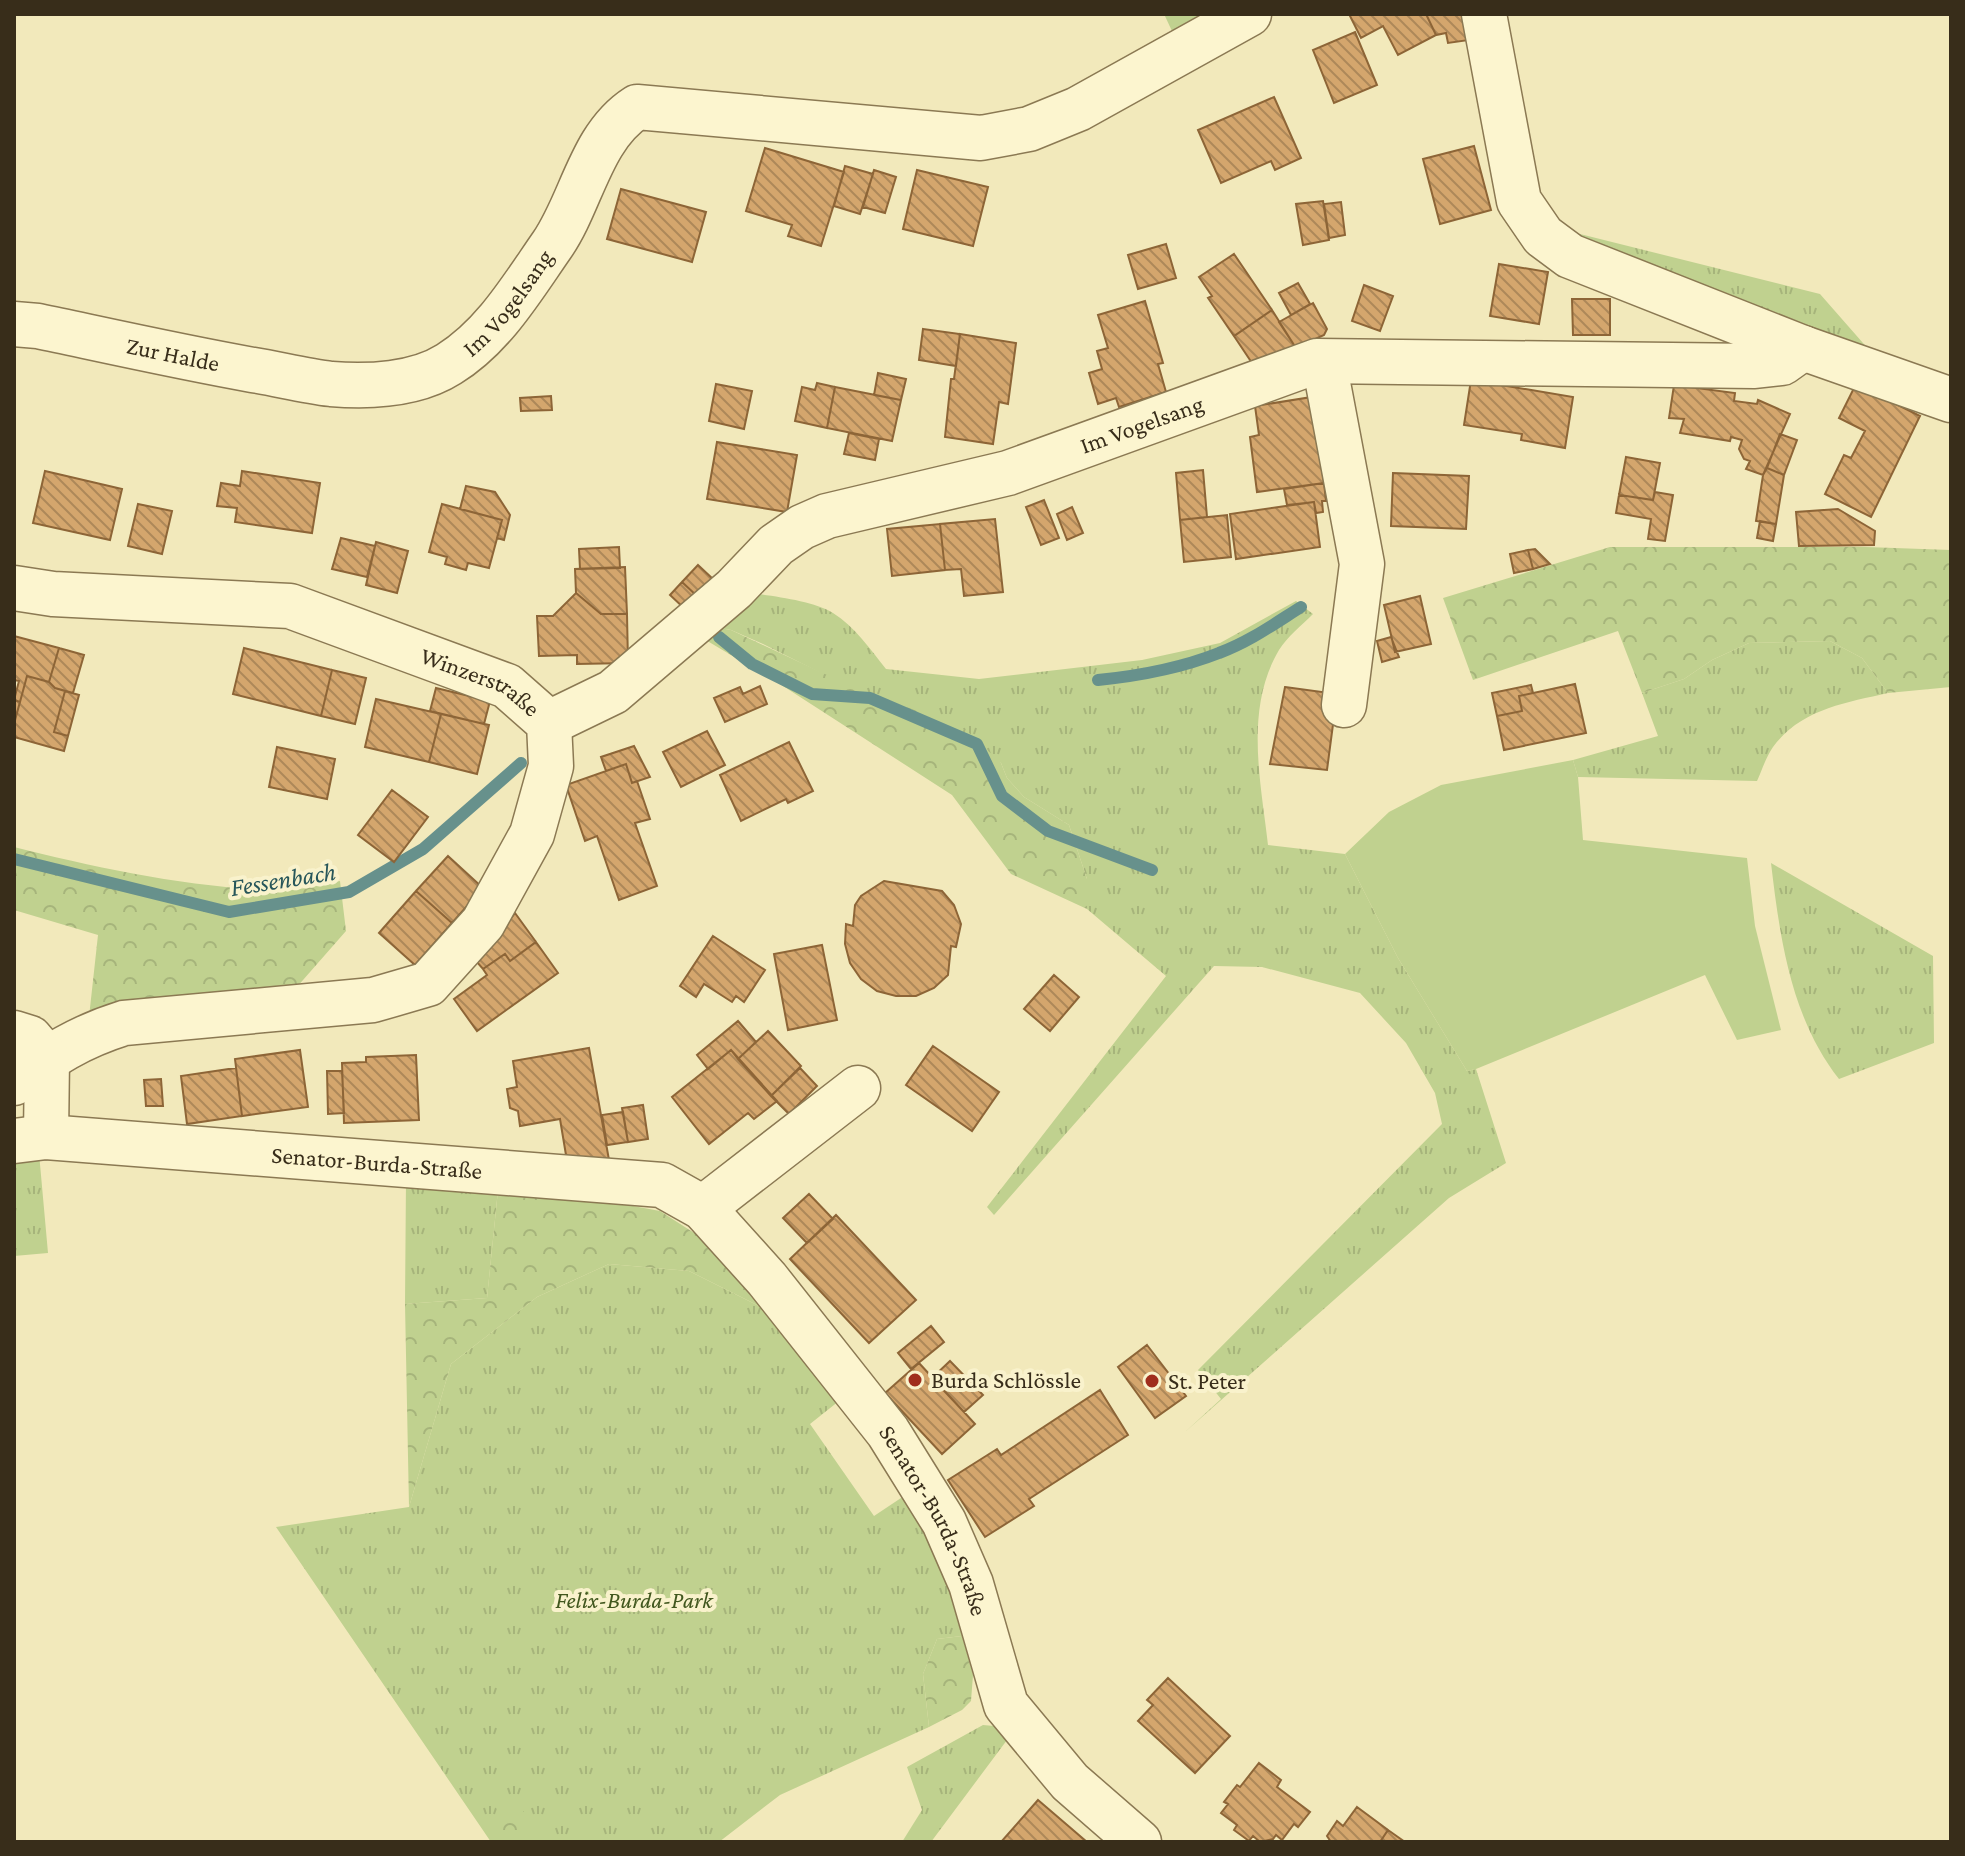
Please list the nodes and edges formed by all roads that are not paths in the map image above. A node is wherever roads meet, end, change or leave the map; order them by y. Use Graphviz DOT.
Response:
graph roads {
  1 [pos="1249,14"];
  2 [pos="1484,14"];
  3 [pos="14,324"];
  4 [pos="1803,348"];
  5 [pos="1324,362"];
  6 [pos="332,384"];
  7 [pos="1951,400"];
  8 [pos="14,588"];
  9 [pos="1344,705"];
  10 [pos="549,723"];
  11 [pos="25,1058"];
  12 [pos="858,1088"];
  13 [pos="30,1139"];
  14 [pos="703,1208"];
  15 [pos="1139,1842"];
  1 -- 6 [label="street, Im Vogelsang"];
  2 -- 4 [label="street"];
  3 -- 6 [label="street, Zur Halde"];
  4 -- 5 [label="street, Im Vogelsang"];
  4 -- 7 [label="street"];
  5 -- 9 [label="street"];
  5 -- 10 [label="street, Im Vogelsang"];
  8 -- 10 [label="street, Winzerstraße"];
  10 -- 11 [label="street, Winzerstraße"];
  11 -- 13 [label="street, Senator-Burda-Straße"];
  12 -- 14 [label="street"];
  13 -- 14 [label="street, Senator-Burda-Straße"];
  14 -- 15 [label="street, Senator-Burda-Straße"];
}
